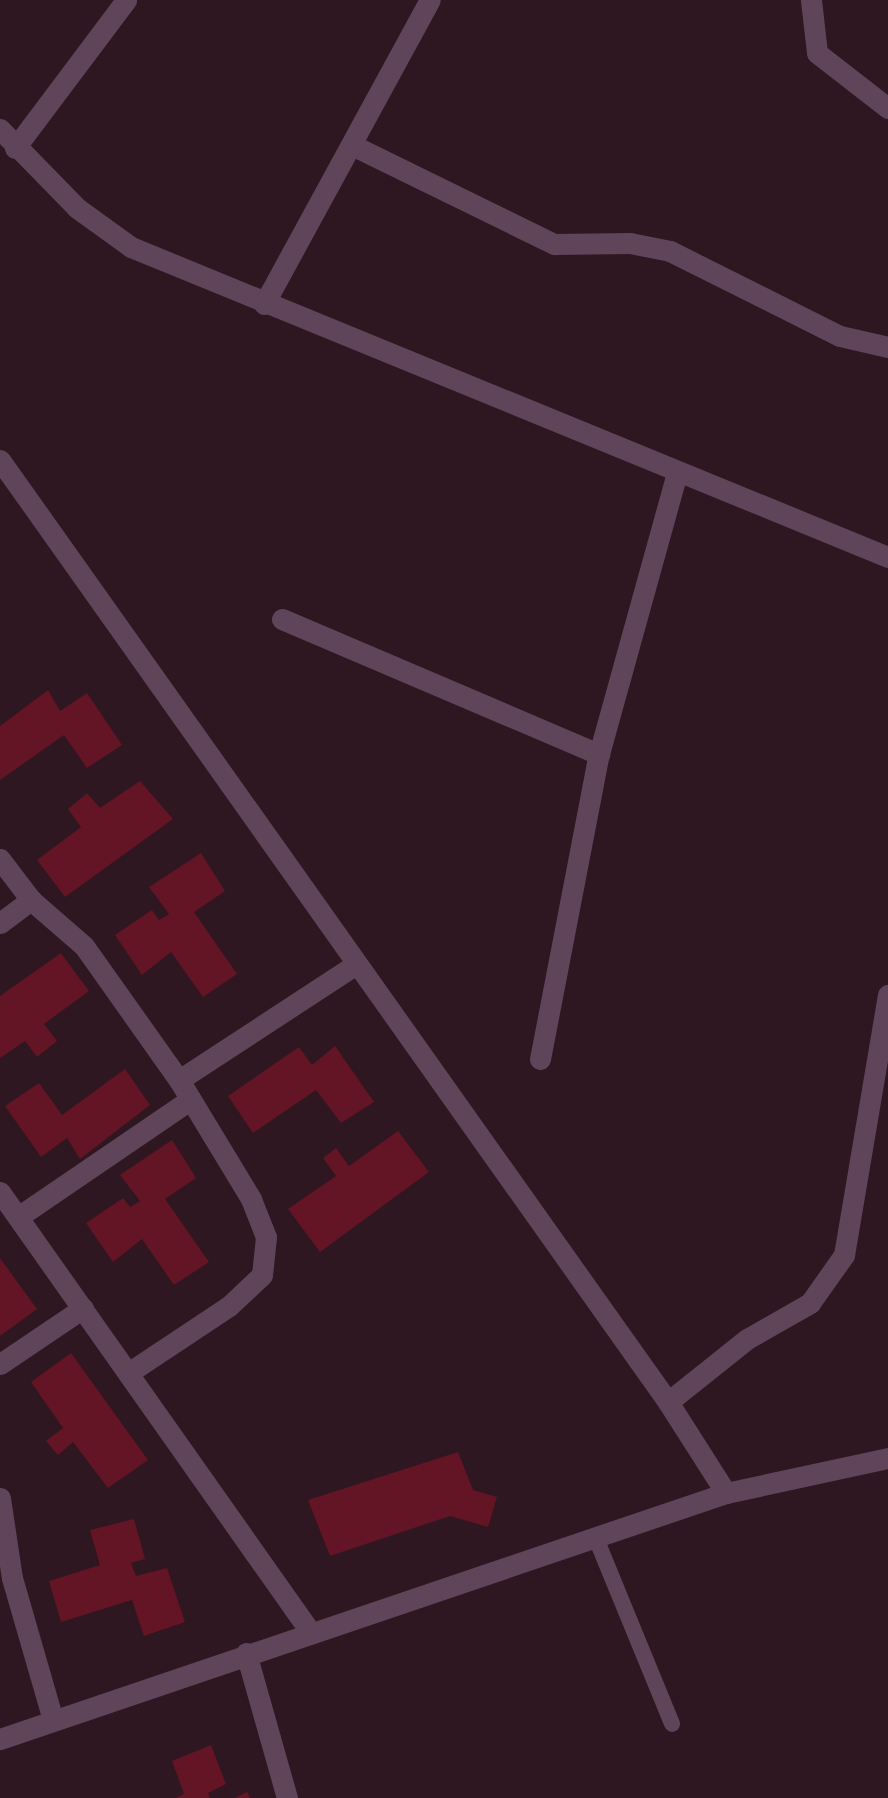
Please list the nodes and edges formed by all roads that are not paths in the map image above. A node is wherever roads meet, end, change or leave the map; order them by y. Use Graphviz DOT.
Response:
graph roads {
  1 [pos="126,0"];
  2 [pos="430,0"];
  3 [pos="811,0"];
  4 [pos="888,108"];
  5 [pos="0,129"];
  6 [pos="354,146"];
  7 [pos="15,148"];
  8 [pos="264,304"];
  9 [pos="888,347"];
  10 [pos="0,460"];
  11 [pos="677,473"];
  12 [pos="888,557"];
  13 [pos="282,619"];
  14 [pos="598,754"];
  15 [pos="0,859"];
  16 [pos="31,900"];
  17 [pos="0,923"];
  18 [pos="355,965"];
  19 [pos="888,995"];
  20 [pos="540,1059"];
  21 [pos="179,1080"];
  22 [pos="191,1099"];
  23 [pos="0,1192"];
  24 [pos="18,1217"];
  25 [pos="83,1308"];
  26 [pos="0,1364"];
  27 [pos="128,1373"];
  28 [pos="668,1402"];
  29 [pos="888,1458"];
  30 [pos="726,1493"];
  31 [pos="1,1510"];
  32 [pos="595,1536"];
  33 [pos="309,1630"];
  34 [pos="246,1653"];
  35 [pos="53,1720"];
  36 [pos="672,1724"];
  37 [pos="0,1739"];
  38 [pos="287,1798"];
  1 -- 7 [label="street"];
  2 -- 6 [label="street"];
  3 -- 4 [label="street"];
  5 -- 7 [label="street"];
  6 -- 8 [label="street"];
  6 -- 9 [label="street"];
  7 -- 8 [label="street"];
  8 -- 11 [label="street"];
  10 -- 18 [label="street"];
  11 -- 12 [label="street"];
  11 -- 14 [label="street"];
  13 -- 14 [label="street"];
  14 -- 20 [label="street"];
  15 -- 16 [label="street"];
  16 -- 17 [label="street"];
  16 -- 21 [label="street"];
  18 -- 21 [label="street"];
  18 -- 28 [label="street"];
  19 -- 28 [label="street"];
  21 -- 22 [label="street"];
  22 -- 24 [label="street"];
  22 -- 27 [label="street"];
  23 -- 24 [label="street"];
  24 -- 25 [label="street"];
  25 -- 26 [label="street"];
  25 -- 27 [label="street"];
  27 -- 33 [label="street"];
  28 -- 30 [label="street"];
  29 -- 30 [label="street"];
  30 -- 32 [label="street"];
  31 -- 35 [label="street"];
  32 -- 33 [label="street"];
  32 -- 36 [label="lane"];
  33 -- 34 [label="street"];
  34 -- 35 [label="street"];
  34 -- 38 [label="street"];
  35 -- 37 [label="street"];
}
